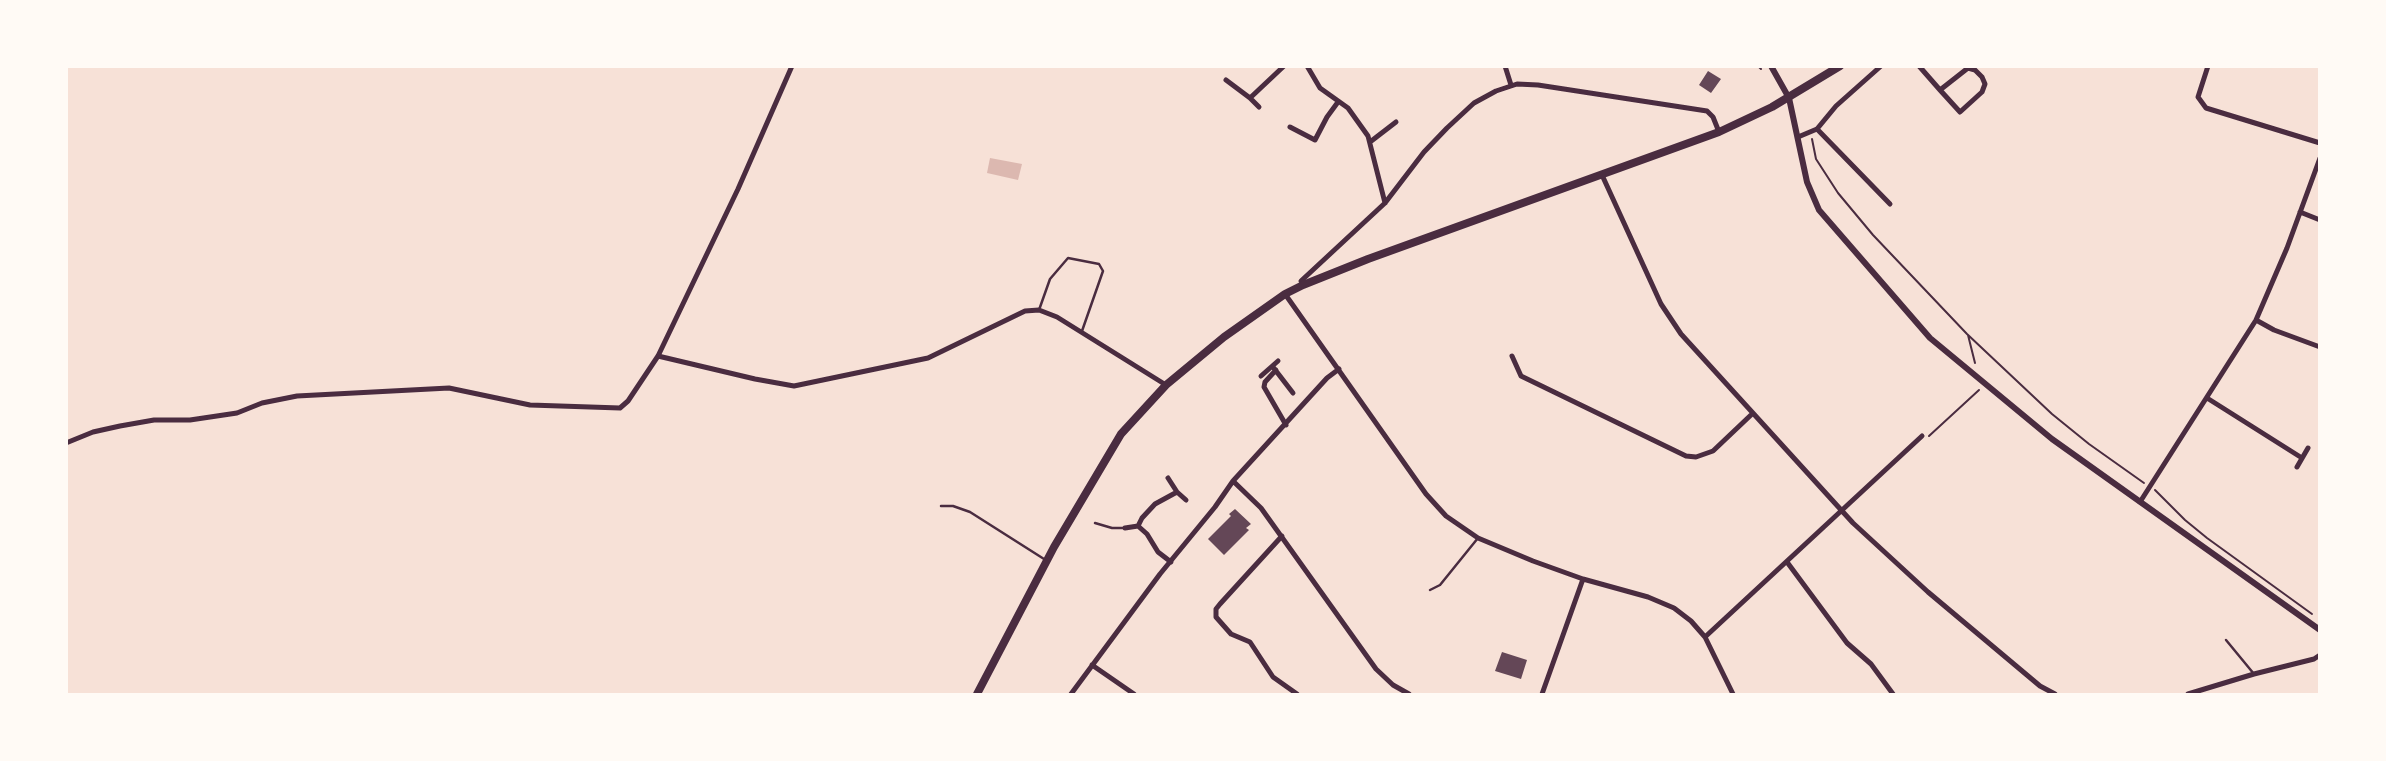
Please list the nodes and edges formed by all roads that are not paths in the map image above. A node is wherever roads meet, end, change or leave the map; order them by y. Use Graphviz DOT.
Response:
graph roads {
  1 [pos="792,66"];
  2 [pos="1284,66"];
  3 [pos="1307,66"];
  4 [pos="1505,66"];
  5 [pos="1771,66"];
  6 [pos="1840,66"];
  7 [pos="1881,66"];
  8 [pos="1919,66"];
  9 [pos="2208,66"];
  10 [pos="1226,80"];
  11 [pos="1511,86"];
  12 [pos="1940,90"];
  13 [pos="1250,98"];
  14 [pos="1789,98"];
  15 [pos="1338,102"];
  16 [pos="1259,107"];
  17 [pos="1396,122"];
  18 [pos="1290,127"];
  19 [pos="1814,130"];
  20 [pos="1719,132"];
  21 [pos="1798,137"];
  22 [pos="1370,142"];
  23 [pos="2319,143"];
  24 [pos="2319,158"];
  25 [pos="1602,174"];
  26 [pos="1385,203"];
  27 [pos="1891,204"];
  28 [pos="2300,212"];
  29 [pos="2319,220"];
  30 [pos="1301,281"];
  31 [pos="1286,293"];
  32 [pos="1039,310"];
  33 [pos="2256,320"];
  34 [pos="1082,333"];
  35 [pos="2319,347"];
  36 [pos="658,356"];
  37 [pos="1512,356"];
  38 [pos="1279,361"];
  39 [pos="1274,369"];
  40 [pos="1339,369"];
  41 [pos="1261,376"];
  42 [pos="1166,385"];
  43 [pos="1293,393"];
  44 [pos="2207,398"];
  45 [pos="1752,414"];
  46 [pos="1286,425"];
  47 [pos="1922,436"];
  48 [pos="66,443"];
  49 [pos="2308,448"];
  50 [pos="2302,458"];
  51 [pos="2297,467"];
  52 [pos="1168,478"];
  53 [pos="1233,481"];
  54 [pos="1177,492"];
  55 [pos="1186,500"];
  56 [pos="2140,502"];
  57 [pos="941,506"];
  58 [pos="1841,510"];
  59 [pos="1095,523"];
  60 [pos="1138,526"];
  61 [pos="1125,528"];
  62 [pos="1282,537"];
  63 [pos="1478,538"];
  64 [pos="1047,560"];
  65 [pos="1171,562"];
  66 [pos="1787,562"];
  67 [pos="1583,579"];
  68 [pos="1430,590"];
  69 [pos="2319,630"];
  70 [pos="1705,637"];
  71 [pos="2226,640"];
  72 [pos="2319,655"];
  73 [pos="1092,665"];
  74 [pos="2254,674"];
  75 [pos="977,695"];
  76 [pos="1071,695"];
  77 [pos="1134,695"];
  78 [pos="1297,695"];
  79 [pos="1409,695"];
  80 [pos="1542,695"];
  81 [pos="1734,695"];
  82 [pos="1893,695"];
  83 [pos="2055,695"];
  84 [pos="2188,695"];
  1 -- 36 [label="street"];
  2 -- 13 [label="street"];
  3 -- 15 [label="street"];
  4 -- 11 [label="street"];
  5 -- 14 [label="street"];
  6 -- 14 [label="main road"];
  7 -- 19 [label="street"];
  8 -- 12 [label="street"];
  9 -- 23 [label="street"];
  10 -- 13 [label="street"];
  11 -- 20 [label="street"];
  11 -- 26 [label="street"];
  12 -- 12 [label="street"];
  13 -- 16 [label="street"];
  14 -- 20 [label="main road"];
  14 -- 21 [label="street"];
  15 -- 18 [label="street"];
  15 -- 22 [label="street"];
  17 -- 22 [label="street"];
  19 -- 21 [label="street"];
  19 -- 27 [label="street"];
  20 -- 25 [label="main road"];
  21 -- 56 [label="street"];
  22 -- 26 [label="street"];
  24 -- 28 [label="street"];
  25 -- 31 [label="main road"];
  25 -- 45 [label="street"];
  26 -- 30 [label="street"];
  28 -- 29 [label="street"];
  28 -- 33 [label="street"];
  31 -- 40 [label="street"];
  31 -- 42 [label="main road"];
  32 -- 34 [label="street"];
  32 -- 34 [label="lane"];
  32 -- 36 [label="street"];
  33 -- 35 [label="street"];
  33 -- 44 [label="street"];
  34 -- 42 [label="street"];
  36 -- 48 [label="street"];
  37 -- 45 [label="street"];
  38 -- 39 [label="street"];
  39 -- 41 [label="street"];
  39 -- 43 [label="street"];
  39 -- 46 [label="street"];
  40 -- 46 [label="street"];
  40 -- 63 [label="street"];
  42 -- 64 [label="main road"];
  44 -- 50 [label="street"];
  44 -- 56 [label="street"];
  45 -- 58 [label="street"];
  46 -- 53 [label="street"];
  47 -- 58 [label="street"];
  49 -- 50 [label="street"];
  50 -- 51 [label="street"];
  52 -- 54 [label="street"];
  53 -- 62 [label="street"];
  53 -- 65 [label="street"];
  54 -- 55 [label="street"];
  54 -- 60 [label="street"];
  56 -- 69 [label="street"];
  57 -- 64 [label="lane"];
  58 -- 66 [label="street"];
  58 -- 83 [label="street"];
  59 -- 61 [label="lane"];
  60 -- 61 [label="street"];
  60 -- 65 [label="street"];
  62 -- 78 [label="street"];
  62 -- 79 [label="street"];
  63 -- 67 [label="street"];
  63 -- 68 [label="lane"];
  64 -- 75 [label="main road"];
  65 -- 73 [label="street"];
  66 -- 70 [label="street"];
  66 -- 82 [label="street"];
  67 -- 70 [label="street"];
  67 -- 80 [label="street"];
  70 -- 81 [label="street"];
  71 -- 74 [label="lane"];
  72 -- 74 [label="street"];
  73 -- 76 [label="street"];
  73 -- 77 [label="street"];
  74 -- 84 [label="street"];
}
